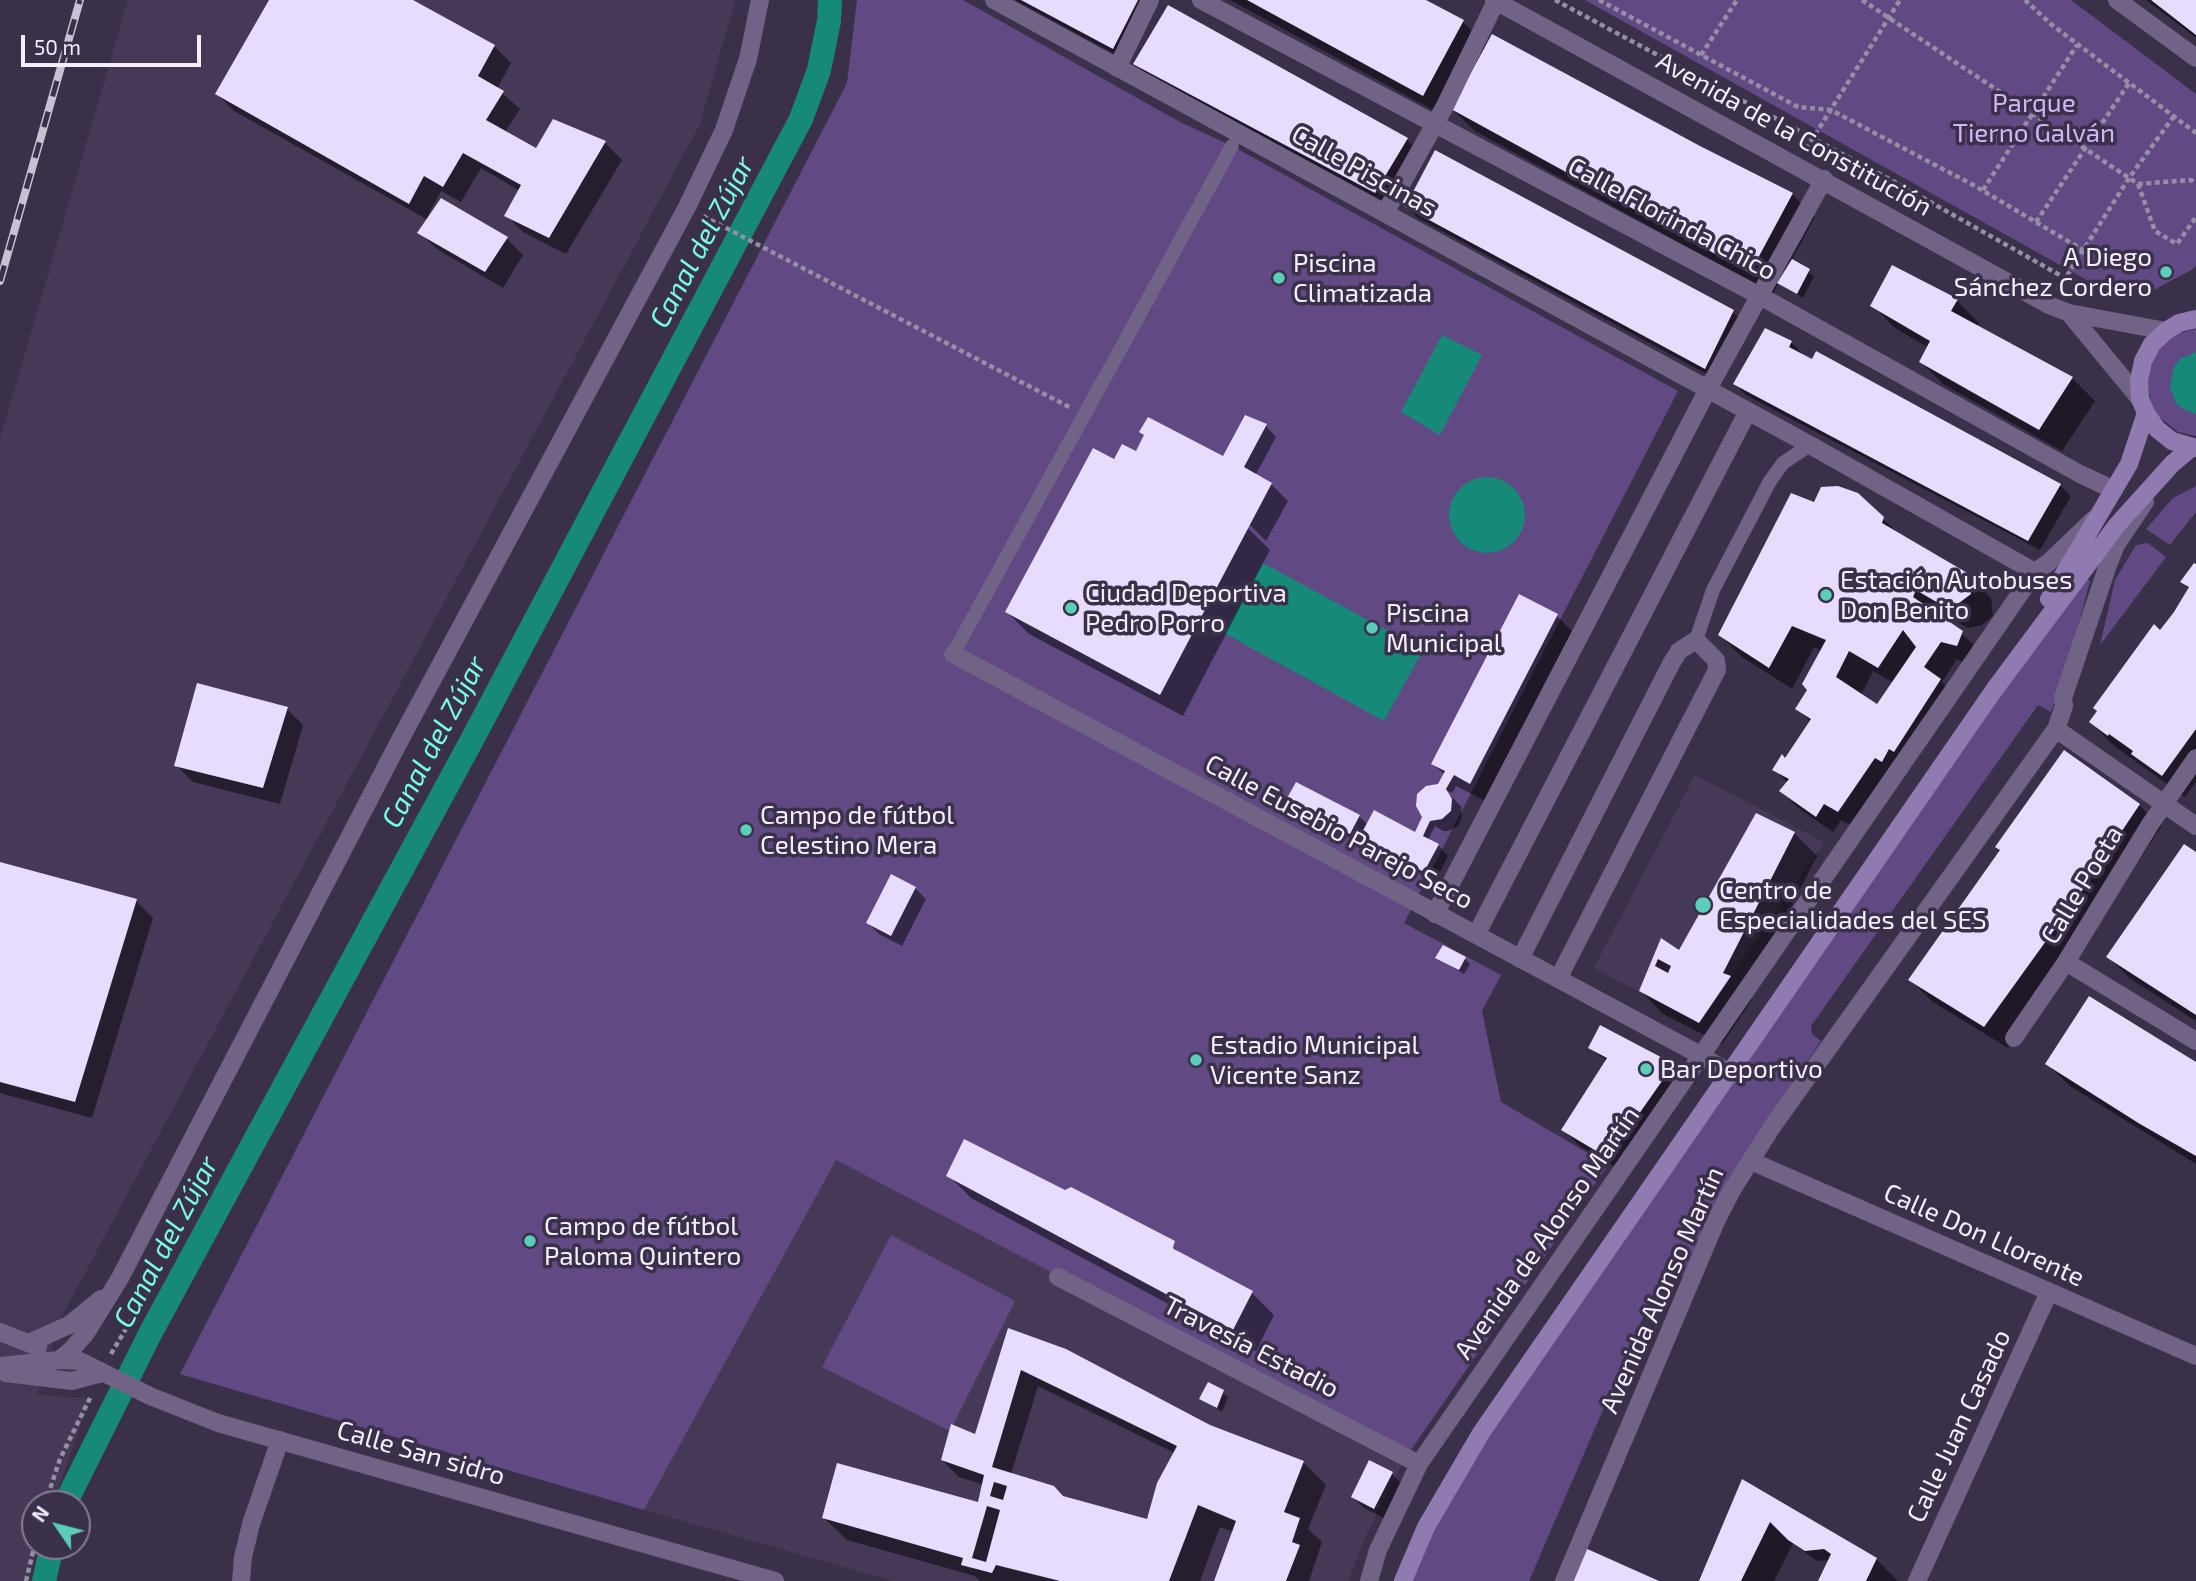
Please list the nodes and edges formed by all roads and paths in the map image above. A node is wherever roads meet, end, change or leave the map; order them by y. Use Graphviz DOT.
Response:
graph roads {
  1 [pos="760,0"];
  2 [pos="994,0"];
  3 [pos="1150,0"];
  4 [pos="1200,0"];
  5 [pos="1555,0"];
  6 [pos="1599,0"];
  7 [pos="1737,0"];
  8 [pos="1862,0"];
  9 [pos="1900,0"];
  10 [pos="2025,0"];
  11 [pos="2117,0"];
  12 [pos="1495,1"];
  13 [pos="1889,18"];
  14 [pos="2078,44"];
  15 [pos="1701,55"];
  16 [pos="2196,58"];
  17 [pos="1118,68"];
  18 [pos="2129,83"];
  19 [pos="1830,110"];
  20 [pos="2033,113"];
  21 [pos="2174,116"];
  22 [pos="1435,123"];
  23 [pos="2196,133"];
  24 [pos="1813,138"];
  25 [pos="1232,146"];
  26 [pos="2085,149"];
  27 [pos="1796,164"];
  28 [pos="2129,178"];
  29 [pos="1824,179"];
  30 [pos="2196,183"];
  31 [pos="2138,184"];
  32 [pos="1983,191"];
  33 [pos="1385,213"];
  34 [pos="2196,217"];
  35 [pos="2036,222"];
  36 [pos="722,226"];
  37 [pos="2083,250"];
  38 [pos="2065,278"];
  39 [pos="1760,296"];
  40 [pos="2049,305"];
  41 [pos="2196,308"];
  42 [pos="2069,313"];
  43 [pos="2180,324"];
  44 [pos="1709,389"];
  45 [pos="2143,406"];
  46 [pos="1748,411"];
  47 [pos="1084,415"];
  48 [pos="1811,445"];
  49 [pos="2193,448"];
  50 [pos="2172,464"];
  51 [pos="2115,490"];
  52 [pos="2101,513"];
  53 [pos="2035,572"];
  54 [pos="1696,640"];
  55 [pos="953,654"];
  56 [pos="1994,690"];
  57 [pos="2056,729"];
  58 [pos="2196,758"];
  59 [pos="2164,804"];
  60 [pos="2196,826"];
  61 [pos="1436,914"];
  62 [pos="1476,935"];
  63 [pos="1520,959"];
  64 [pos="2066,962"];
  65 [pos="1558,979"];
  66 [pos="2014,1038"];
  67 [pos="2196,1041"];
  68 [pos="1702,1056"];
  69 [pos="1729,1073"];
  70 [pos="1751,1161"];
  71 [pos="1058,1277"];
  72 [pos="112,1290"];
  73 [pos="2049,1292"];
  74 [pos="0,1332"];
  75 [pos="86,1333"];
  76 [pos="29,1343"];
  77 [pos="2196,1356"];
  78 [pos="58,1360"];
  79 [pos="0,1366"];
  80 [pos="0,1372"];
  81 [pos="102,1373"];
  82 [pos="279,1440"];
  83 [pos="1419,1464"];
  84 [pos="31,1560"];
  85 [pos="26,1581"];
  86 [pos="241,1581"];
  87 [pos="775,1581"];
  88 [pos="1369,1581"];
  89 [pos="1403,1581"];
  90 [pos="1564,1581"];
  91 [pos="1917,1581"];
  1 -- 72 [label="street"];
  2 -- 17 [label="street, Calle Piscinas"];
  3 -- 17 [label="street"];
  4 -- 22 [label="street, Calle Florinda Chico"];
  5 -- 24 [label="path"];
  6 -- 15 [label="path"];
  7 -- 15 [label="path"];
  8 -- 13 [label="path"];
  9 -- 13 [label="path"];
  10 -- 14 [label="path"];
  11 -- 16 [label="street"];
  12 -- 22 [label="street"];
  12 -- 27 [label="street, Avenida de la Constitución"];
  13 -- 19 [label="path"];
  13 -- 20 [label="path"];
  14 -- 18 [label="path"];
  14 -- 20 [label="path"];
  15 -- 19 [label="path"];
  17 -- 33 [label="street, Calle Piscinas"];
  18 -- 21 [label="path"];
  18 -- 26 [label="path"];
  19 -- 24 [label="path"];
  19 -- 32 [label="path"];
  20 -- 26 [label="path"];
  20 -- 32 [label="path"];
  21 -- 23 [label="path"];
  21 -- 28 [label="path"];
  22 -- 33 [label="street"];
  22 -- 39 [label="street, Calle Florinda Chico"];
  24 -- 27 [label="path"];
  24 -- 38 [label="path"];
  25 -- 47 [label="lane"];
  26 -- 28 [label="path"];
  26 -- 35 [label="path"];
  27 -- 29 [label="street, Avenida de la Constitución"];
  28 -- 31 [label="path"];
  28 -- 37 [label="path"];
  29 -- 39 [label="street"];
  29 -- 40 [label="street, Avenida de la Constitución"];
  30 -- 31 [label="path"];
  31 -- 34 [label="path"];
  32 -- 35 [label="path"];
  33 -- 44 [label="street, Calle Piscinas"];
  35 -- 37 [label="path"];
  36 -- 47 [label="path"];
  37 -- 38 [label="path"];
  38 -- 40 [label="path"];
  39 -- 44 [label="street"];
  39 -- 51 [label="street, Calle Florinda Chico"];
  40 -- 42 [label="street, Avenida de la Constitución"];
  41 -- 43 [label="main road, Avenida de Alonso Martín"];
  42 -- 43 [label="street, Avenida de la Constitución"];
  42 -- 45 [label="street"];
  43 -- 45 [label="main road, Avenida de Alonso Martín"];
  44 -- 46 [label="street, Calle Piscinas"];
  44 -- 61 [label="street"];
  45 -- 49 [label="main road"];
  45 -- 51 [label="main road, Avenida de Alonso Martín"];
  46 -- 48 [label="street, Calle Piscinas"];
  46 -- 62 [label="street"];
  47 -- 55 [label="lane"];
  48 -- 53 [label="street, Calle Piscinas"];
  48 -- 54 [label="lane"];
  49 -- 50 [label="main road"];
  50 -- 56 [label="main road"];
  50 -- 57 [label="street, Avenida Alonso Martín"];
  51 -- 52 [label="main road, Avenida de Alonso Martín"];
  52 -- 53 [label="street, Avenida de Alonso Martín"];
  52 -- 56 [label="main road"];
  53 -- 68 [label="street, Avenida de Alonso Martín"];
  54 -- 63 [label="street"];
  54 -- 65 [label="street"];
  55 -- 61 [label="street, Calle Eusebio Parejo Seco"];
  56 -- 69 [label="main road"];
  57 -- 59 [label="street"];
  57 -- 70 [label="street, Avenida Alonso Martín"];
  58 -- 59 [label="street, Calle Poeta"];
  59 -- 60 [label="street"];
  59 -- 64 [label="street, Calle Poeta"];
  61 -- 62 [label="street, Calle Eusebio Parejo Seco"];
  62 -- 63 [label="street, Calle Eusebio Parejo Seco"];
  63 -- 65 [label="street, Calle Eusebio Parejo Seco"];
  64 -- 66 [label="street, Calle Poeta"];
  64 -- 67 [label="street"];
  65 -- 68 [label="street, Calle Eusebio Parejo Seco"];
  68 -- 69 [label="street, Calle Eusebio Parejo Seco"];
  68 -- 83 [label="street, Avenida de Alonso Martín"];
  69 -- 89 [label="main road"];
  70 -- 73 [label="street, Calle Don Llorente"];
  70 -- 90 [label="street, Avenida Alonso Martín"];
  71 -- 83 [label="street, Travesía Estadio"];
  72 -- 75 [label="street"];
  72 -- 76 [label="street"];
  73 -- 77 [label="street, Calle Don Llorente"];
  73 -- 91 [label="street, Calle Juan Casado"];
  74 -- 76 [label="street"];
  75 -- 78 [label="street"];
  75 -- 81 [label="street"];
  76 -- 78 [label="street"];
  78 -- 79 [label="street"];
  78 -- 81 [label="street, Calle San sidro"];
  80 -- 81 [label="street"];
  81 -- 82 [label="street, Calle San sidro"];
  82 -- 86 [label="street"];
  82 -- 87 [label="street, Calle San sidro"];
  83 -- 88 [label="street, Avenida de Alonso Martín"];
  84 -- 85 [label="path"];
}
